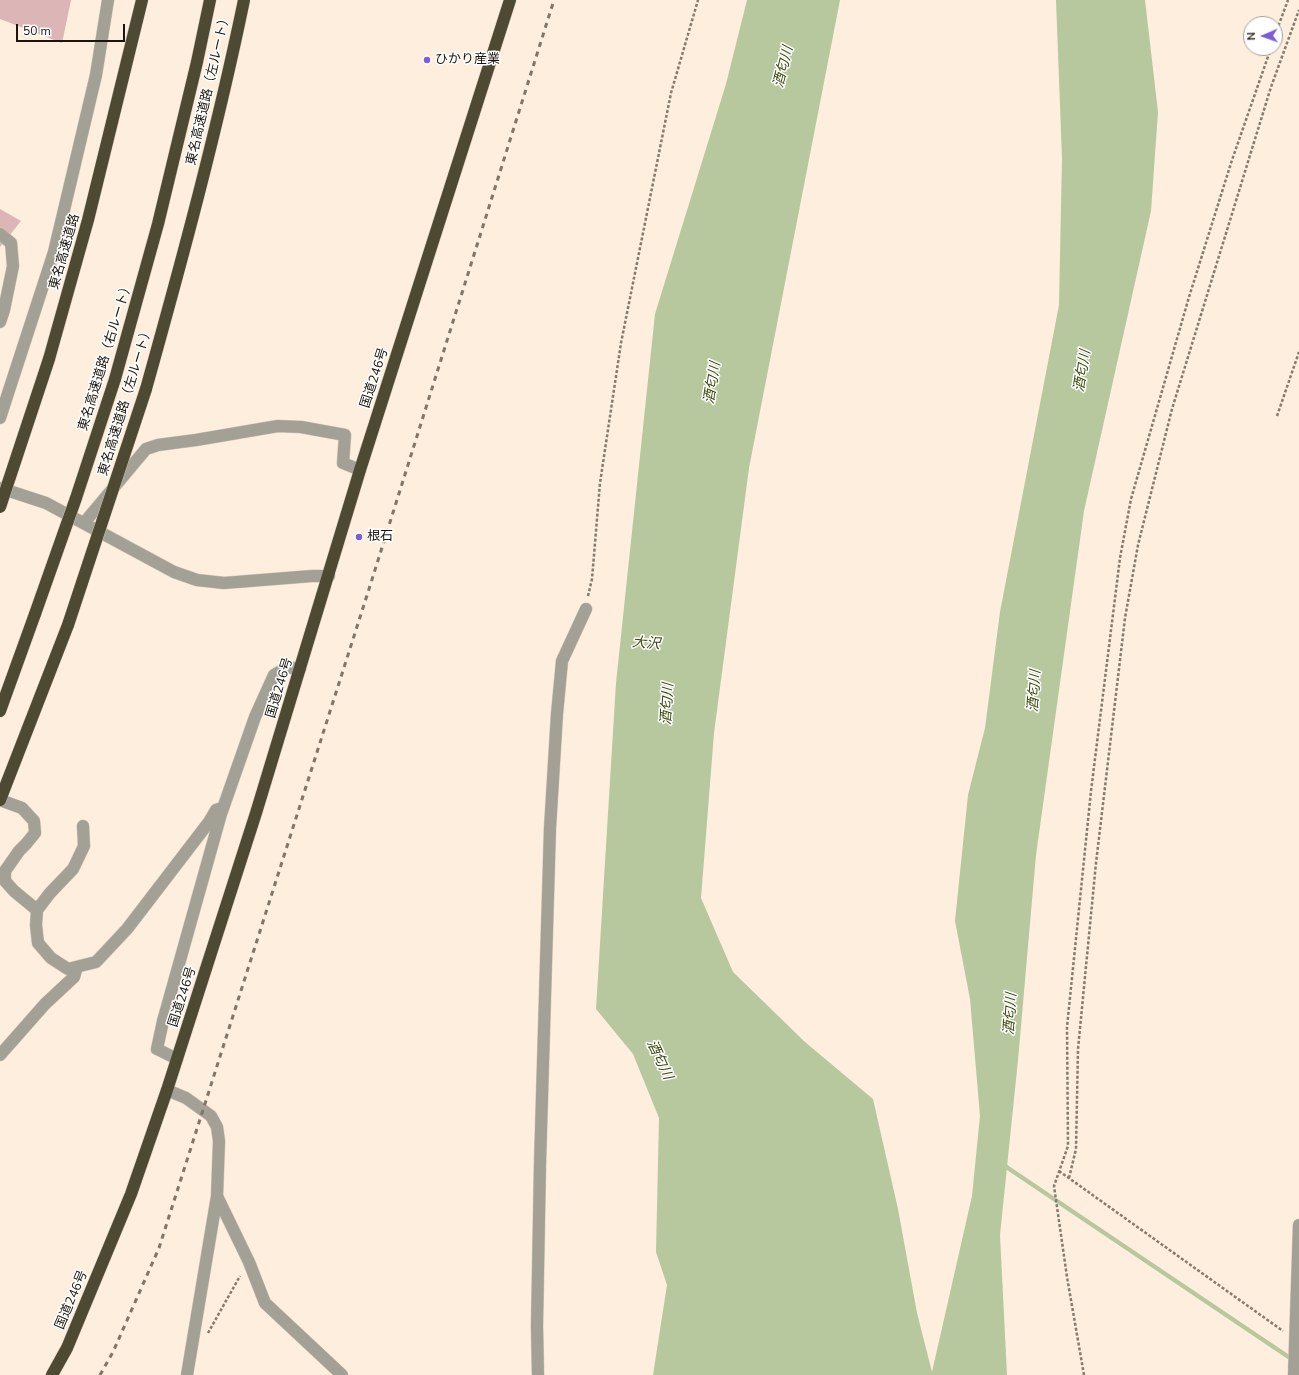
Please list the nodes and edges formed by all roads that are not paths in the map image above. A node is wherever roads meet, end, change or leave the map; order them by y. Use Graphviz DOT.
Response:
graph roads {
  1 [pos="108,0"];
  2 [pos="142,0"];
  3 [pos="210,0"];
  4 [pos="244,0"];
  5 [pos="510,0"];
  6 [pos="0,234"];
  7 [pos="0,322"];
  8 [pos="0,418"];
  9 [pos="360,470"];
  10 [pos="0,488"];
  11 [pos="0,507"];
  12 [pos="84,523"];
  13 [pos="329,576"];
  14 [pos="586,609"];
  15 [pos="300,670"];
  16 [pos="0,711"];
  17 [pos="0,800"];
  18 [pos="223,807"];
  19 [pos="83,826"];
  20 [pos="37,910"];
  21 [pos="77,967"];
  22 [pos="0,1055"];
  23 [pos="177,1059"];
  24 [pos="167,1090"];
  25 [pos="217,1196"];
  26 [pos="1299,1225"];
  27 [pos="1298,1257"];
  28 [pos="52,1375"];
  29 [pos="187,1375"];
  30 [pos="342,1375"];
  31 [pos="538,1375"];
  32 [pos="1294,1375"];
  1 -- 8 [label="street"];
  2 -- 11 [label="highway, 東名高速道路, bridge"];
  3 -- 16 [label="highway, 東名高速道路（右ルート）, bridge"];
  4 -- 17 [label="highway, 東名高速道路（左ルート）, bridge"];
  5 -- 9 [label="highway, 国道246号"];
  6 -- 7 [label="street"];
  9 -- 12 [label="street"];
  9 -- 13 [label="highway, 国道246号"];
  10 -- 12 [label="street"];
  12 -- 13 [label="street"];
  13 -- 15 [label="highway, 国道246号"];
  14 -- 31 [label="street"];
  15 -- 18 [label="street"];
  15 -- 23 [label="highway, 国道246号"];
  17 -- 20 [label="street"];
  18 -- 21 [label="street"];
  18 -- 23 [label="street"];
  19 -- 20 [label="street"];
  20 -- 21 [label="street"];
  21 -- 22 [label="street"];
  23 -- 24 [label="highway, 国道246号"];
  24 -- 25 [label="street"];
  24 -- 28 [label="highway, 国道246号"];
  25 -- 29 [label="street"];
  25 -- 30 [label="street"];
  26 -- 27 [label="street"];
  27 -- 32 [label="street"];
}
